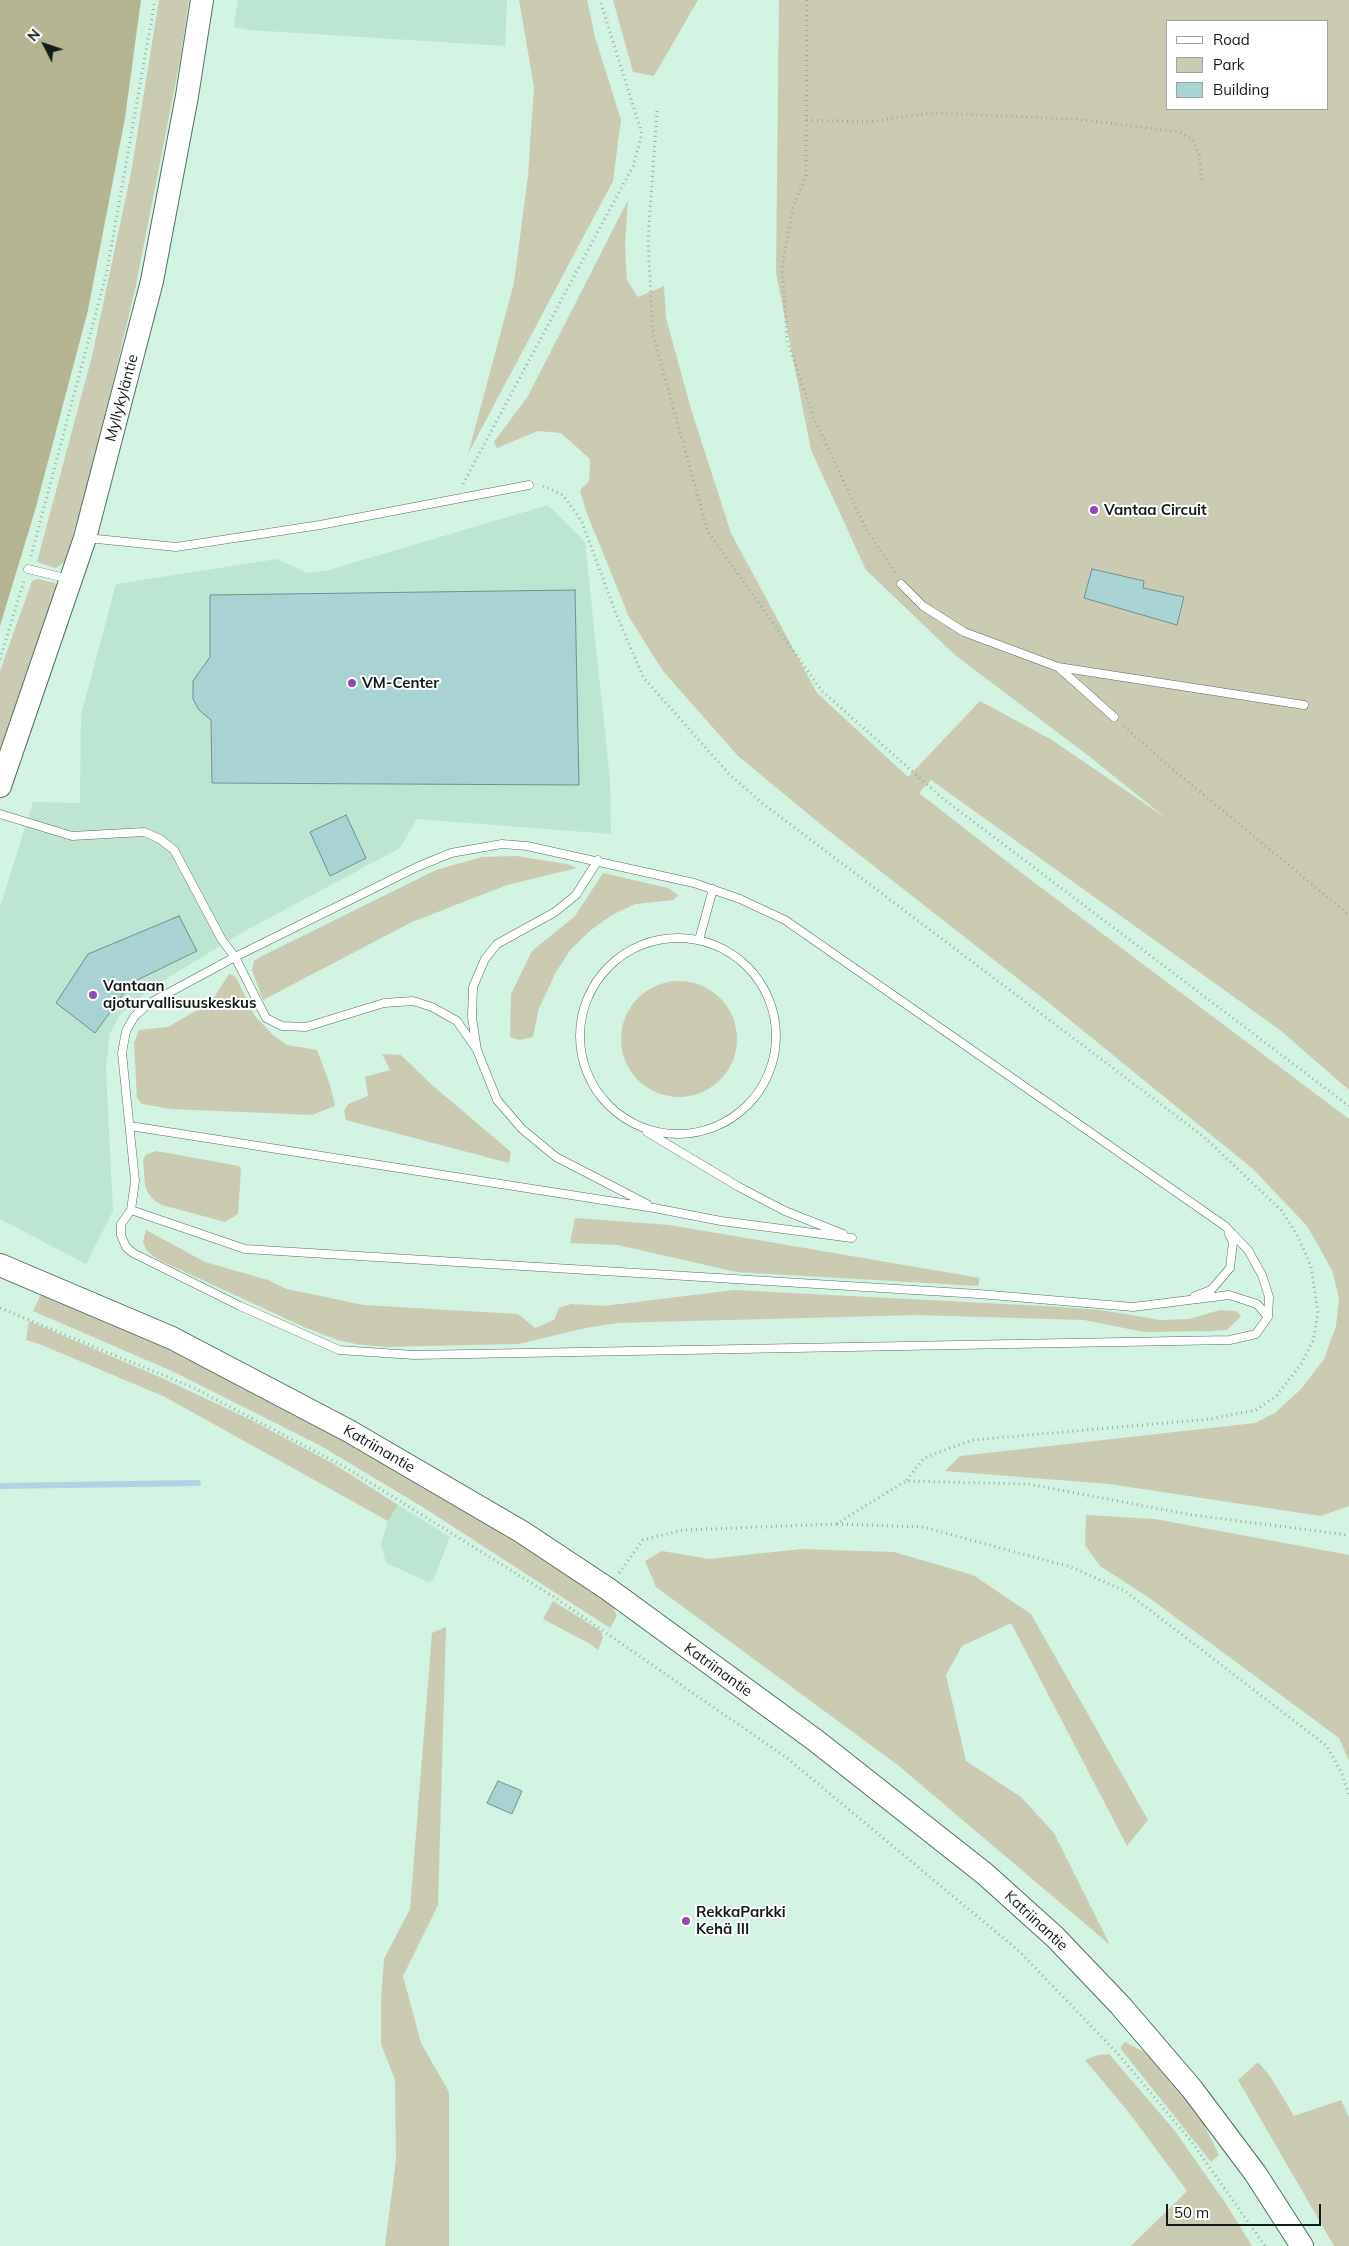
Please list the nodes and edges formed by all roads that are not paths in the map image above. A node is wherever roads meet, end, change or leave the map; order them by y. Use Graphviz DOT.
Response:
graph roads {
  1 [pos="202,0"];
  2 [pos="528,485"];
  3 [pos="85,538"];
  4 [pos="28,569"];
  5 [pos="71,579"];
  6 [pos="902,584"];
  7 [pos="1058,667"];
  8 [pos="1304,705"];
  9 [pos="1114,717"];
  10 [pos="0,786"];
  11 [pos="0,814"];
  12 [pos="598,860"];
  13 [pos="713,889"];
  14 [pos="699,940"];
  15 [pos="235,957"];
  16 [pos="476,1050"];
  17 [pos="633,1124"];
  18 [pos="130,1126"];
  19 [pos="654,1208"];
  20 [pos="131,1210"];
  21 [pos="1225,1226"];
  22 [pos="0,1265"];
  23 [pos="1187,1300"];
  24 [pos="1268,1317"];
  25 [pos="1302,2246"];
  1 -- 3 [label="main road, Myllykyläntie"];
  2 -- 3 [label="lane"];
  3 -- 5 [label="main road, Myllykyläntie"];
  4 -- 5 [label="lane"];
  5 -- 10 [label="main road, Myllykyläntie"];
  6 -- 7 [label="lane"];
  7 -- 8 [label="lane"];
  7 -- 9 [label="lane"];
  11 -- 15 [label="lane"];
  12 -- 13 [label="lane"];
  12 -- 15 [label="lane"];
  12 -- 16 [label="lane"];
  13 -- 14 [label="lane"];
  13 -- 21 [label="lane"];
  14 -- 17 [label="lane"];
  14 -- 17 [label="lane"];
  15 -- 16 [label="lane"];
  15 -- 18 [label="lane"];
  16 -- 19 [label="lane"];
  17 -- 19 [label="lane"];
  18 -- 19 [label="lane"];
  18 -- 20 [label="lane"];
  20 -- 23 [label="lane"];
  20 -- 24 [label="lane"];
  21 -- 23 [label="lane"];
  21 -- 24 [label="lane"];
  22 -- 25 [label="main road, Katriinantie"];
  23 -- 24 [label="lane"];
}
